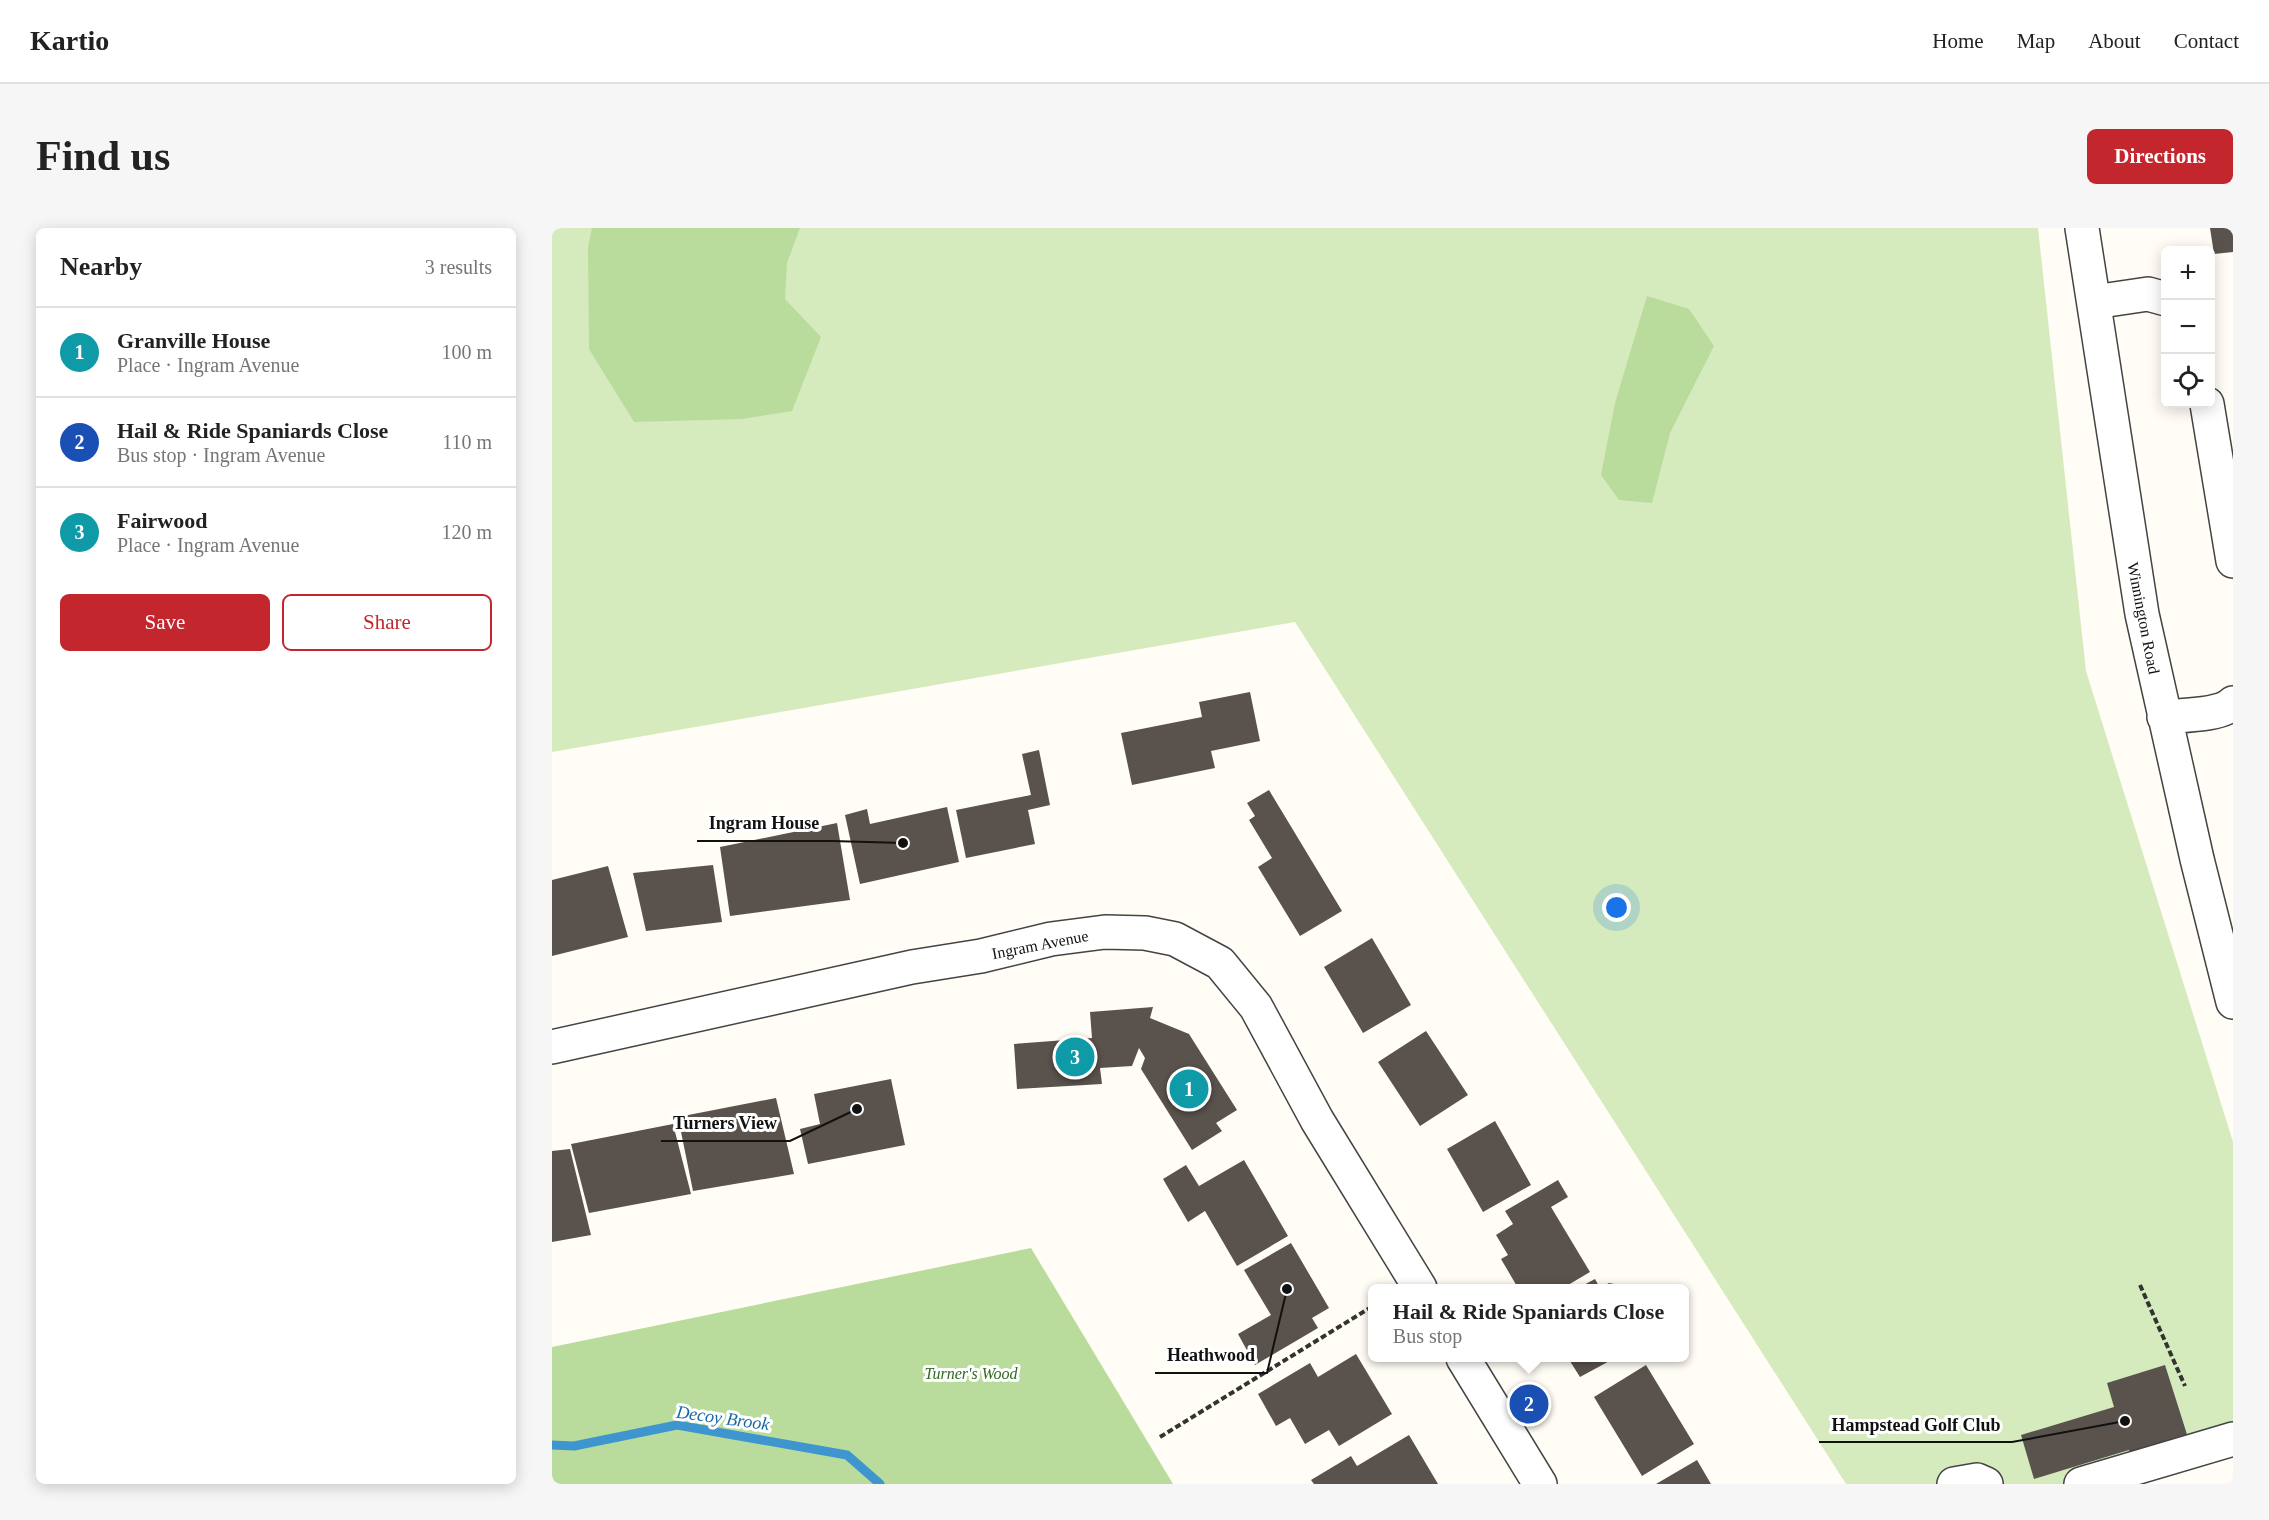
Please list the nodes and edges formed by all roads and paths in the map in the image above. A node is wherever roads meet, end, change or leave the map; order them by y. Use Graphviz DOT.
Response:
graph roads {
  1 [pos="2082,228"];
  2 [pos="2161,298"];
  3 [pos="2094,302"];
  4 [pos="2208,408"];
  5 [pos="2233,561"];
  6 [pos="2233,703"];
  7 [pos="2164,717"];
  8 [pos="2233,1002"];
  9 [pos="552,1047"];
  10 [pos="1418,1284"];
  11 [pos="2140,1285"];
  12 [pos="1368,1309"];
  13 [pos="1465,1362"];
  14 [pos="2185,1386"];
  15 [pos="1160,1437"];
  16 [pos="2233,1439"];
  17 [pos="1540,1484"];
  18 [pos="1954,1484"];
  19 [pos="1986,1484"];
  20 [pos="2081,1484"];
  1 -- 3 [label="street, Winnington Road"];
  2 -- 3 [label="street"];
  3 -- 7 [label="street, Winnington Road"];
  4 -- 5 [label="street"];
  6 -- 7 [label="street"];
  7 -- 8 [label="street, Winnington Road"];
  9 -- 10 [label="street, Ingram Avenue"];
  11 -- 14 [label="path"];
  12 -- 15 [label="path"];
  13 -- 17 [label="street"];
  16 -- 20 [label="street"];
  18 -- 19 [label="street"];
}
